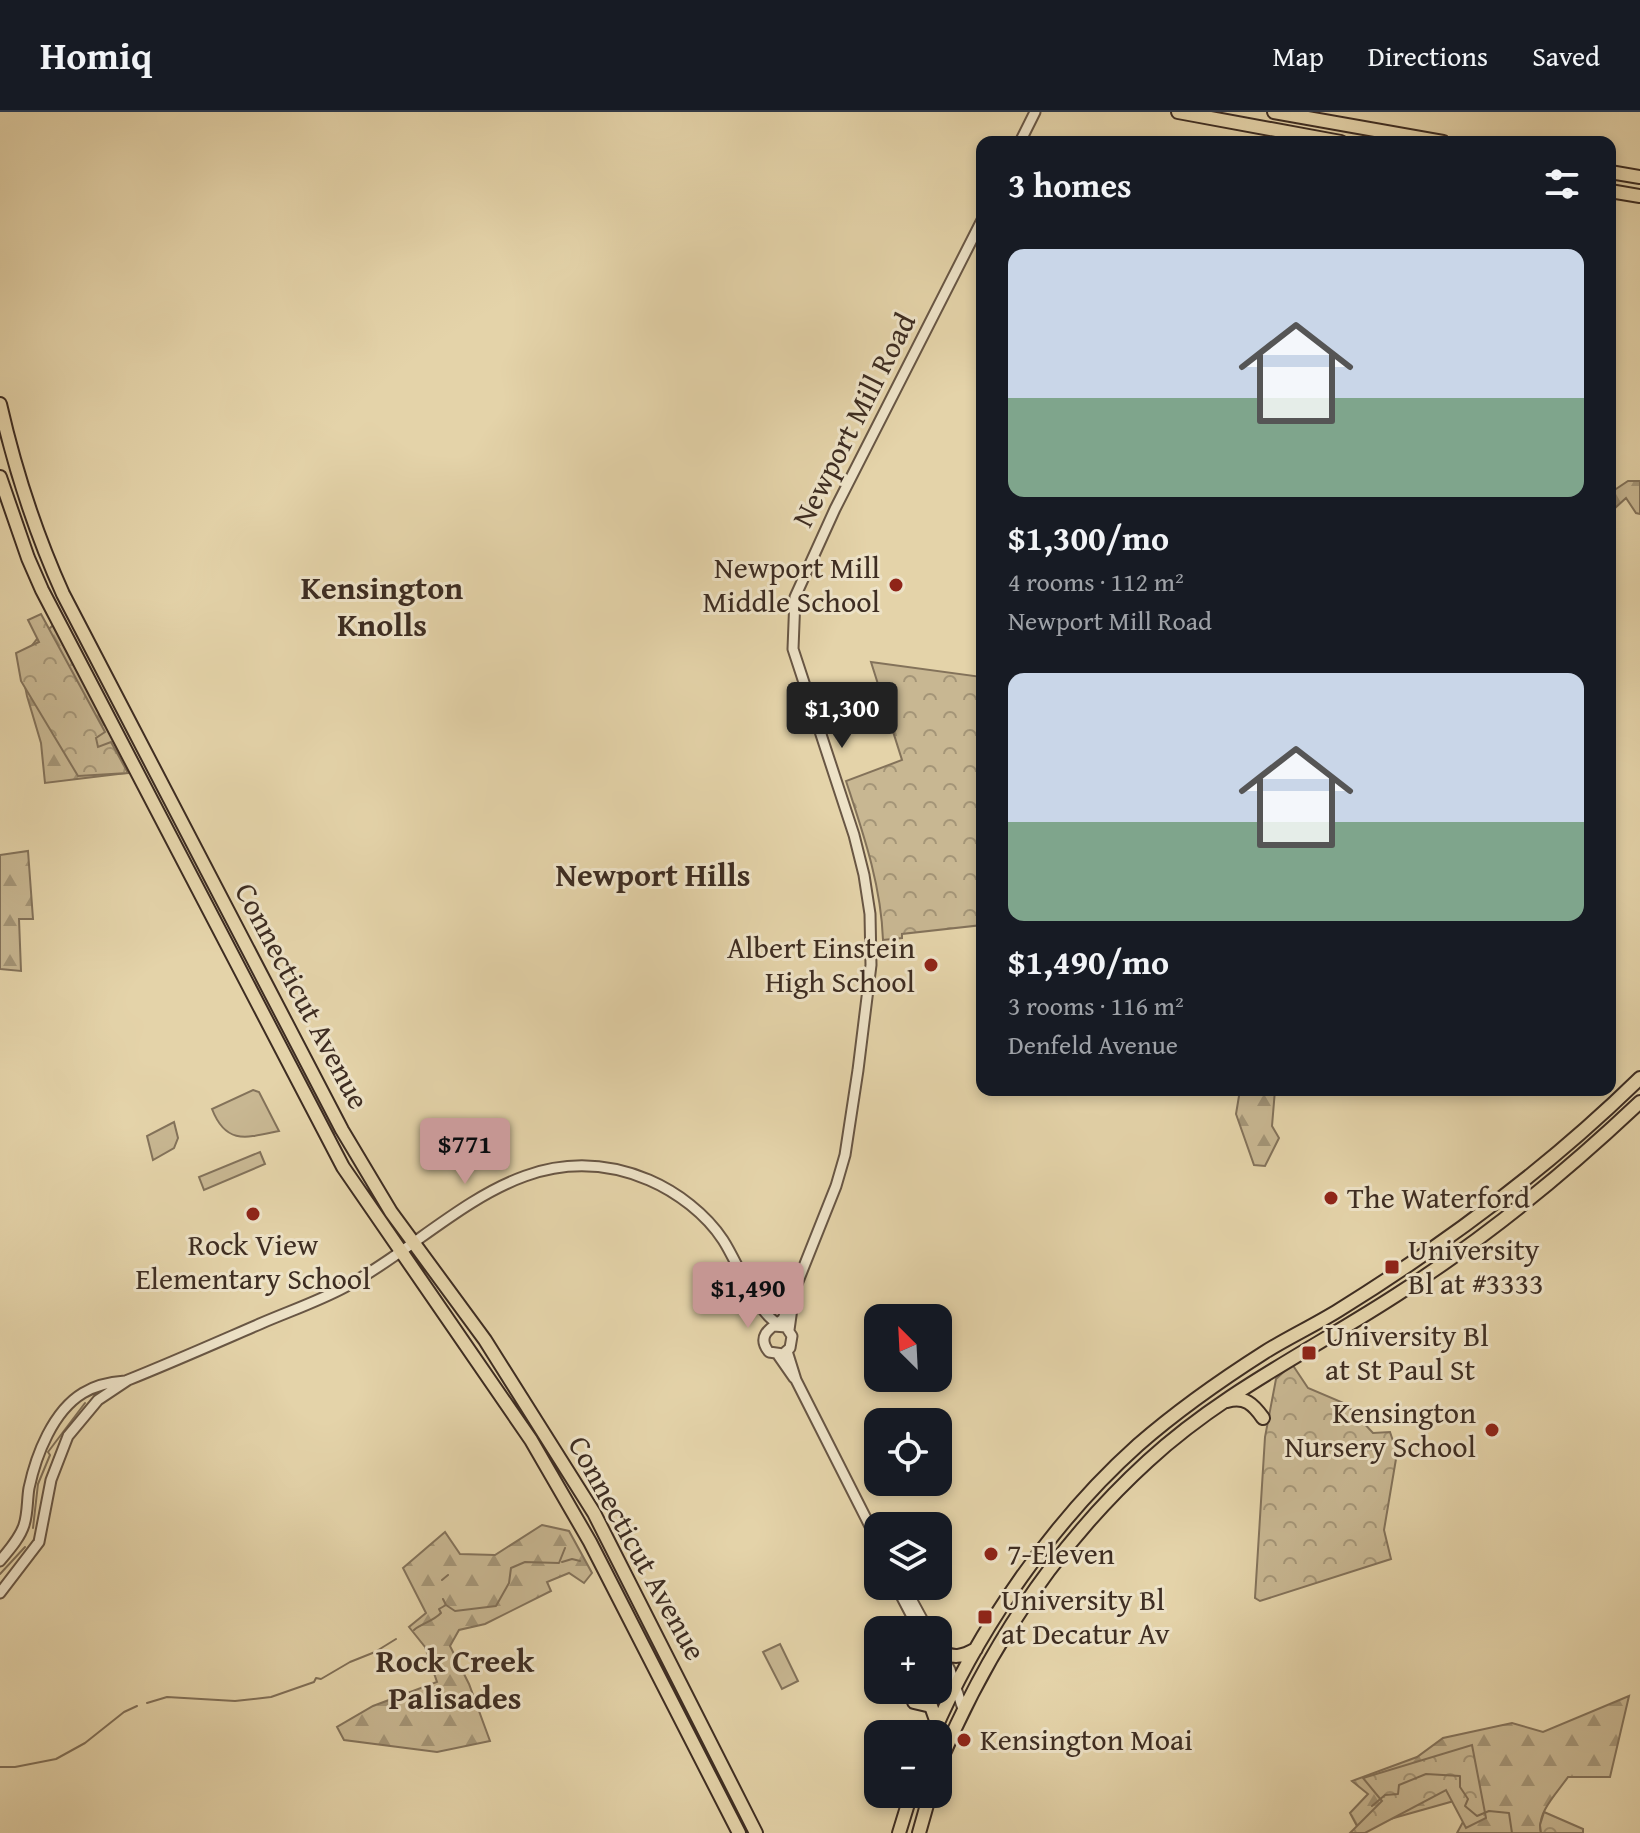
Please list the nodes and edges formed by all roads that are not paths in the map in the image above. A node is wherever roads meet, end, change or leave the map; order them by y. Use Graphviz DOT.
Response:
graph roads {
  1 [pos="1035,112"];
  2 [pos="1178,112"];
  3 [pos="1274,112"];
  4 [pos="1023,136"];
  5 [pos="1308,136"];
  6 [pos="1409,136"];
  7 [pos="1616,173"];
  8 [pos="1640,177"];
  9 [pos="1616,192"];
  10 [pos="1640,196"];
  11 [pos="976,232"];
  12 [pos="0,404"];
  13 [pos="0,477"];
  14 [pos="1640,1078"];
  15 [pos="1640,1102"];
  16 [pos="413,1242"];
  17 [pos="400,1251"];
  18 [pos="790,1301"];
  19 [pos="761,1306"];
  20 [pos="778,1327"];
  21 [pos="783,1353"];
  22 [pos="128,1380"];
  23 [pos="1217,1405"];
  24 [pos="1263,1418"];
  25 [pos="864,1514"];
  26 [pos="605,1534"];
  27 [pos="590,1542"];
  28 [pos="0,1561"];
  29 [pos="0,1593"];
  30 [pos="978,1647"];
  31 [pos="952,1655"];
  32 [pos="952,1678"];
  33 [pos="952,1686"];
  34 [pos="955,1690"];
  35 [pos="922,1704"];
  36 [pos="963,1709"];
  37 [pos="933,1720"];
  38 [pos="940,1720"];
  39 [pos="952,1735"];
  40 [pos="907,1808"];
  41 [pos="926,1808"];
  42 [pos="739,1833"];
  43 [pos="756,1833"];
  44 [pos="899,1833"];
  45 [pos="919,1833"];
  1 -- 4 [label="street"];
  2 -- 5 [label="main road"];
  3 -- 6 [label="main road"];
  7 -- 8 [label="main road"];
  9 -- 10 [label="main road"];
  11 -- 18 [label="street, Newport Mill Road"];
  12 -- 16 [label="main road, Connecticut Avenue"];
  13 -- 17 [label="main road, Connecticut Avenue"];
  14 -- 30 [label="main road"];
  15 -- 23 [label="main road"];
  16 -- 17 [label="street"];
  16 -- 19 [label="street"];
  16 -- 26 [label="main road, Connecticut Avenue"];
  17 -- 22 [label="street"];
  17 -- 27 [label="main road, Connecticut Avenue"];
  18 -- 19 [label="street"];
  18 -- 20 [label="street, Newport Mill Road"];
  19 -- 20 [label="street"];
  20 -- 21 [label="street, Newport Mill Road"];
  20 -- 21 [label="street"];
  21 -- 25 [label="street"];
  22 -- 28 [label="street"];
  22 -- 29 [label="street"];
  23 -- 24 [label="main road"];
  23 -- 36 [label="main road"];
  26 -- 27 [label="main road"];
  26 -- 43 [label="main road, Connecticut Avenue"];
  27 -- 42 [label="main road, Connecticut Avenue"];
  30 -- 31 [label="main road"];
  30 -- 34 [label="main road"];
  32 -- 34 [label="street"];
  33 -- 34 [label="street"];
  34 -- 36 [label="street"];
  34 -- 38 [label="main road"];
  35 -- 37 [label="main road"];
  36 -- 39 [label="main road"];
  40 -- 44 [label="main road"];
  41 -- 45 [label="main road"];
}
